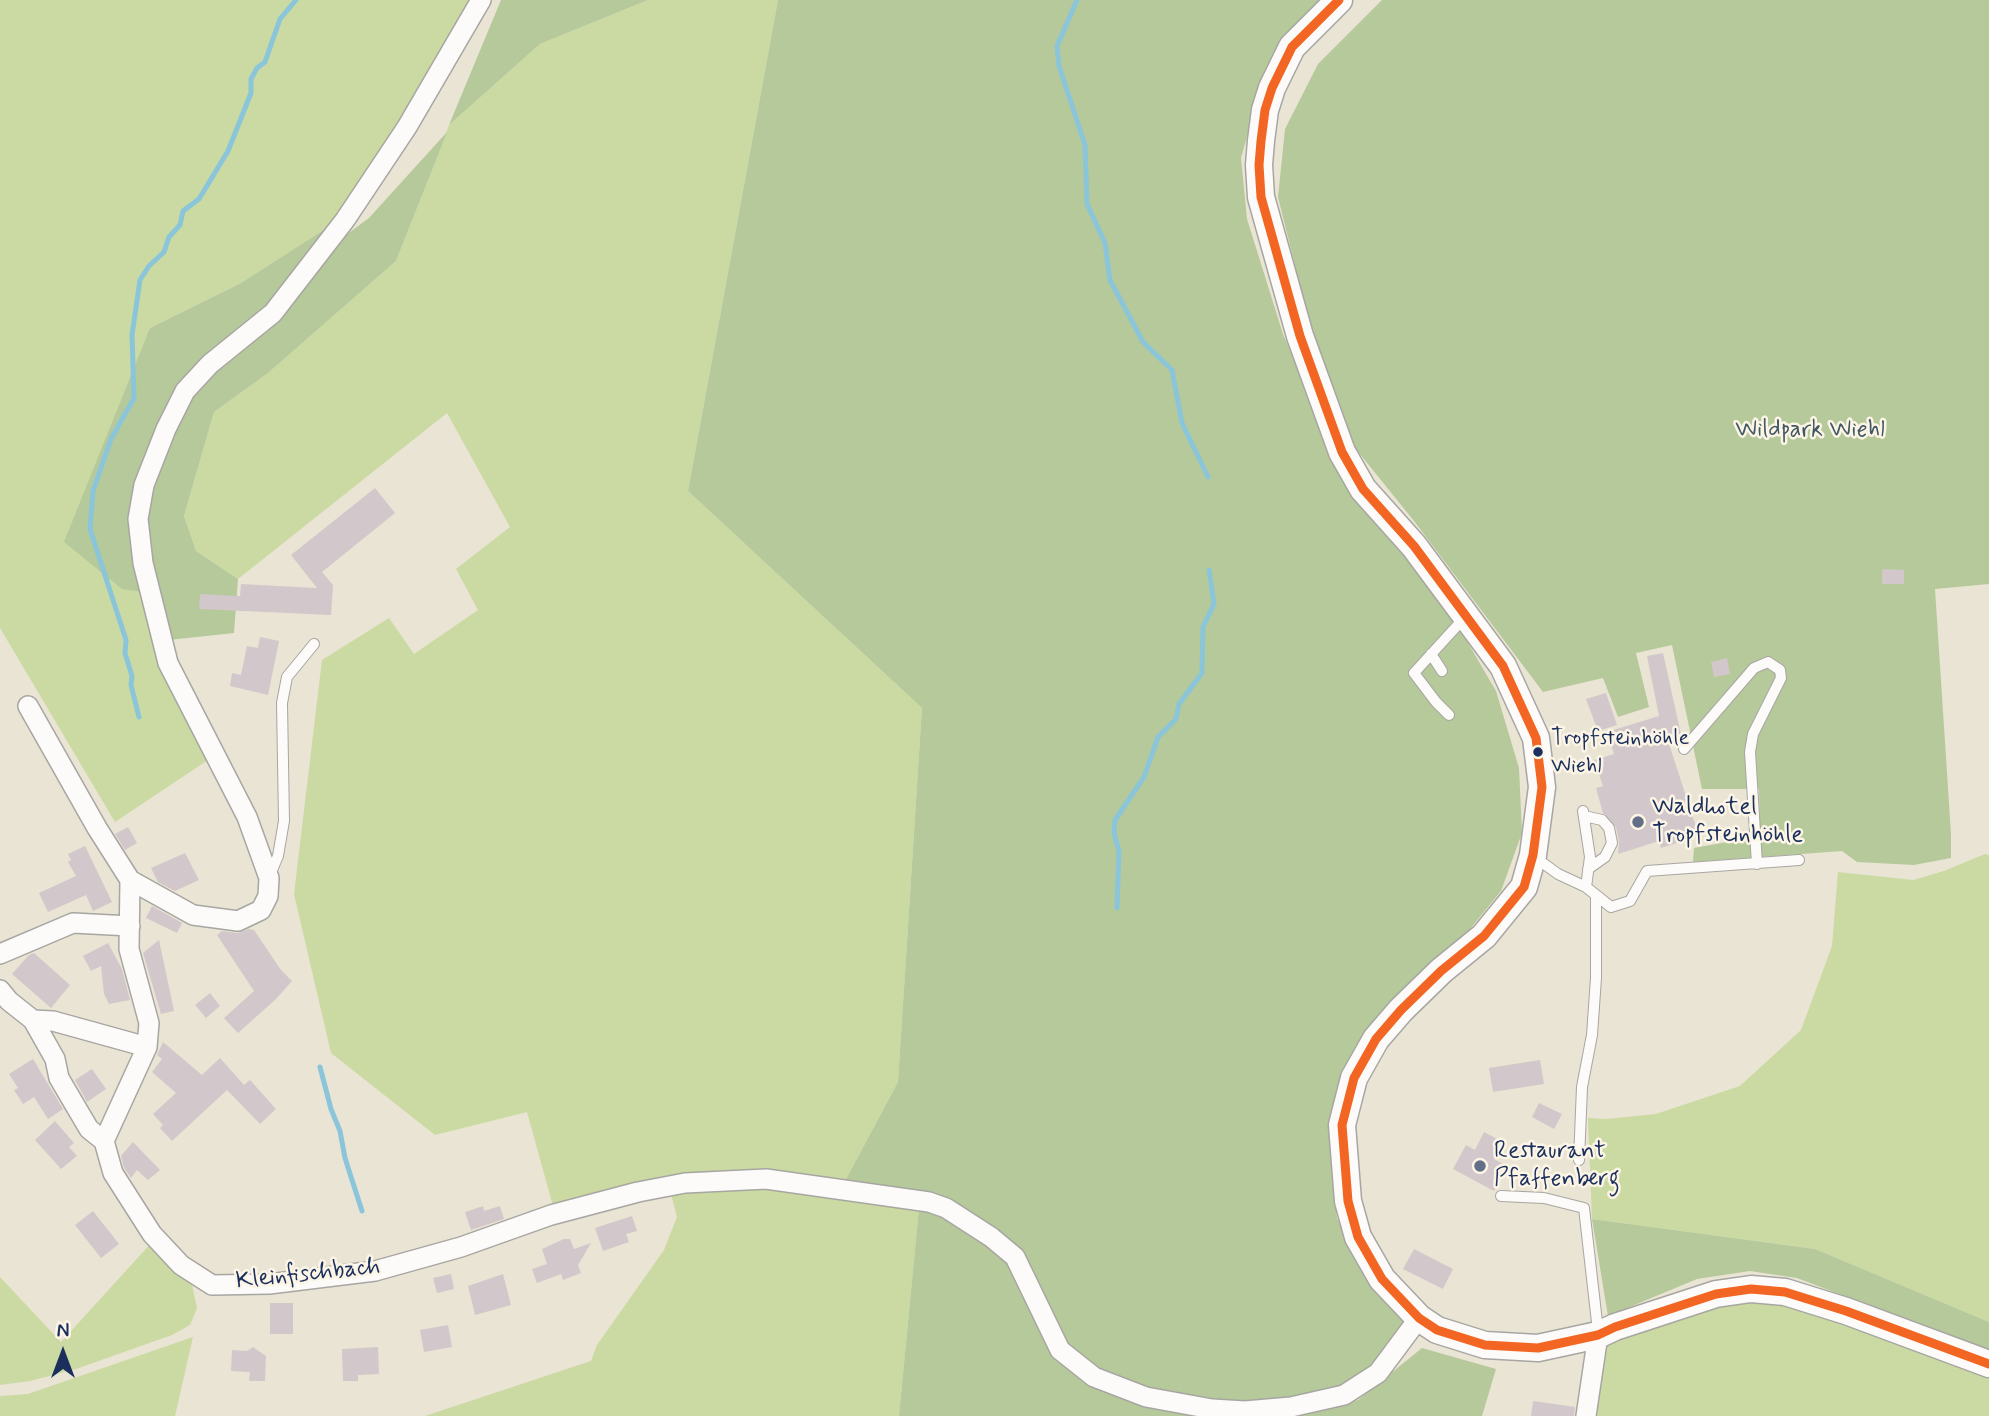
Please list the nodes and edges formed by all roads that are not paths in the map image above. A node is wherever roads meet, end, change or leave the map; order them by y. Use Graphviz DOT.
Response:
graph roads {
  1 [pos="481,0"];
  2 [pos="1339,0"];
  3 [pos="1466,615"];
  4 [pos="314,645"];
  5 [pos="1431,654"];
  6 [pos="1442,671"];
  7 [pos="28,706"];
  8 [pos="1449,715"];
  9 [pos="1684,749"];
  10 [pos="1532,855"];
  11 [pos="1799,860"];
  12 [pos="1757,864"];
  13 [pos="1588,869"];
  14 [pos="269,877"];
  15 [pos="130,880"];
  16 [pos="1586,887"];
  17 [pos="1595,897"];
  18 [pos="130,926"];
  19 [pos="0,954"];
  20 [pos="0,990"];
  21 [pos="33,1020"];
  22 [pos="147,1047"];
  23 [pos="104,1141"];
  24 [pos="1579,1160"];
  25 [pos="1501,1196"];
  26 [pos="1419,1318"];
  27 [pos="1598,1335"];
  28 [pos="1989,1364"];
  29 [pos="1586,1416"];
  1 -- 14 [label="street"];
  2 -- 3 [label="main road"];
  3 -- 5 [label="lane"];
  3 -- 10 [label="main road"];
  4 -- 14 [label="lane"];
  5 -- 6 [label="lane"];
  5 -- 8 [label="lane"];
  7 -- 15 [label="street"];
  9 -- 12 [label="lane"];
  10 -- 16 [label="lane"];
  10 -- 26 [label="main road"];
  11 -- 12 [label="lane"];
  12 -- 17 [label="lane"];
  13 -- 13 [label="lane"];
  13 -- 16 [label="lane"];
  14 -- 15 [label="street"];
  15 -- 18 [label="street"];
  16 -- 17 [label="lane"];
  17 -- 24 [label="lane"];
  18 -- 19 [label="street"];
  18 -- 22 [label="street"];
  20 -- 21 [label="street"];
  21 -- 22 [label="street"];
  21 -- 23 [label="street"];
  22 -- 23 [label="street"];
  23 -- 26 [label="street, Kleinfischbach"];
  25 -- 27 [label="lane"];
  26 -- 27 [label="main road"];
  27 -- 28 [label="main road"];
  27 -- 29 [label="street"];
}
